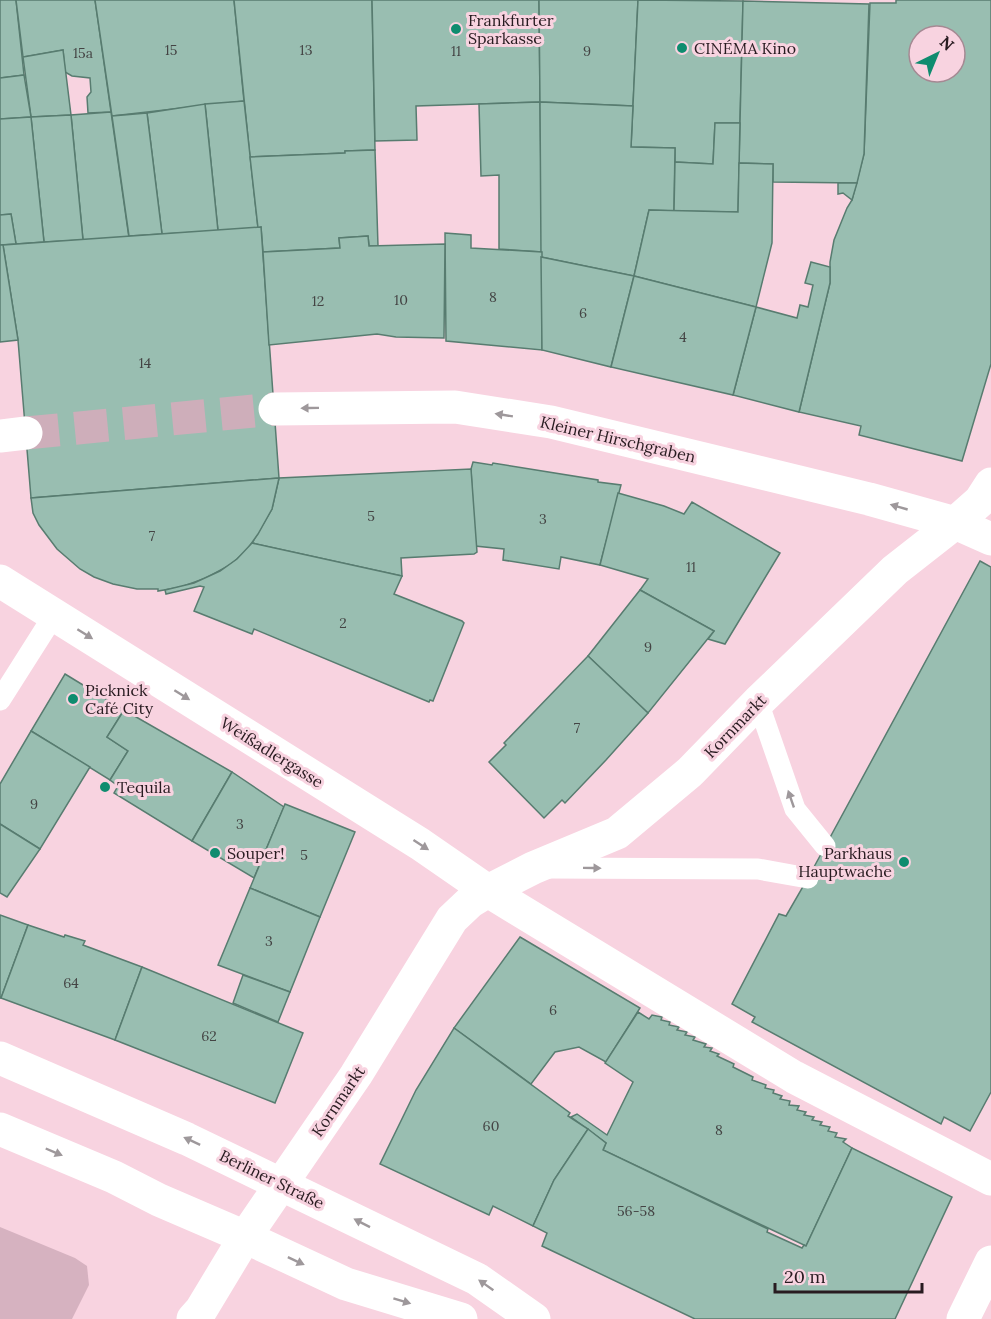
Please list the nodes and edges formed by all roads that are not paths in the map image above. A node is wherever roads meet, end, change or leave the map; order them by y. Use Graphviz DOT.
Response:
graph roads {
  1 [pos="275,409"];
  2 [pos="991,484"];
  3 [pos="955,523"];
  4 [pos="991,539"];
  5 [pos="0,581"];
  6 [pos="54,615"];
  7 [pos="0,700"];
  8 [pos="758,702"];
  9 [pos="825,846"];
  10 [pos="533,868"];
  11 [pos="808,878"];
  12 [pos="489,891"];
  13 [pos="0,1058"];
  14 [pos="0,1129"];
  15 [pos="991,1179"];
  16 [pos="283,1184"];
  17 [pos="245,1237"];
  18 [pos="991,1262"];
  19 [pos="193,1319"];
  20 [pos="461,1319"];
  21 [pos="534,1319"];
  22 [pos="963,1319"];
  3 -- 1 [label="street, Kleiner Hirschgraben, one-way"];
  2 -- 3 [label="street, Kornmarkt"];
  3 -- 4 [label="street, Kleiner Hirschgraben"];
  3 -- 8 [label="street, Kornmarkt"];
  5 -- 6 [label="street, Weißadlergasse"];
  6 -- 7 [label="lane"];
  6 -- 12 [label="street, Weißadlergasse, one-way"];
  9 -- 8 [label="lane, one-way"];
  8 -- 10 [label="street, Kornmarkt"];
  10 -- 11 [label="lane, one-way"];
  10 -- 12 [label="street, Kornmarkt"];
  12 -- 15 [label="street"];
  12 -- 16 [label="street, Kornmarkt"];
  16 -- 13 [label="street, Berliner Straße, one-way"];
  14 -- 17 [label="street, one-way"];
  16 -- 17 [label="street, Kornmarkt"];
  21 -- 16 [label="street, Berliner Straße, one-way"];
  17 -- 19 [label="street, Kornmarkt"];
  17 -- 20 [label="street, one-way"];
  18 -- 22 [label="street"];
}
